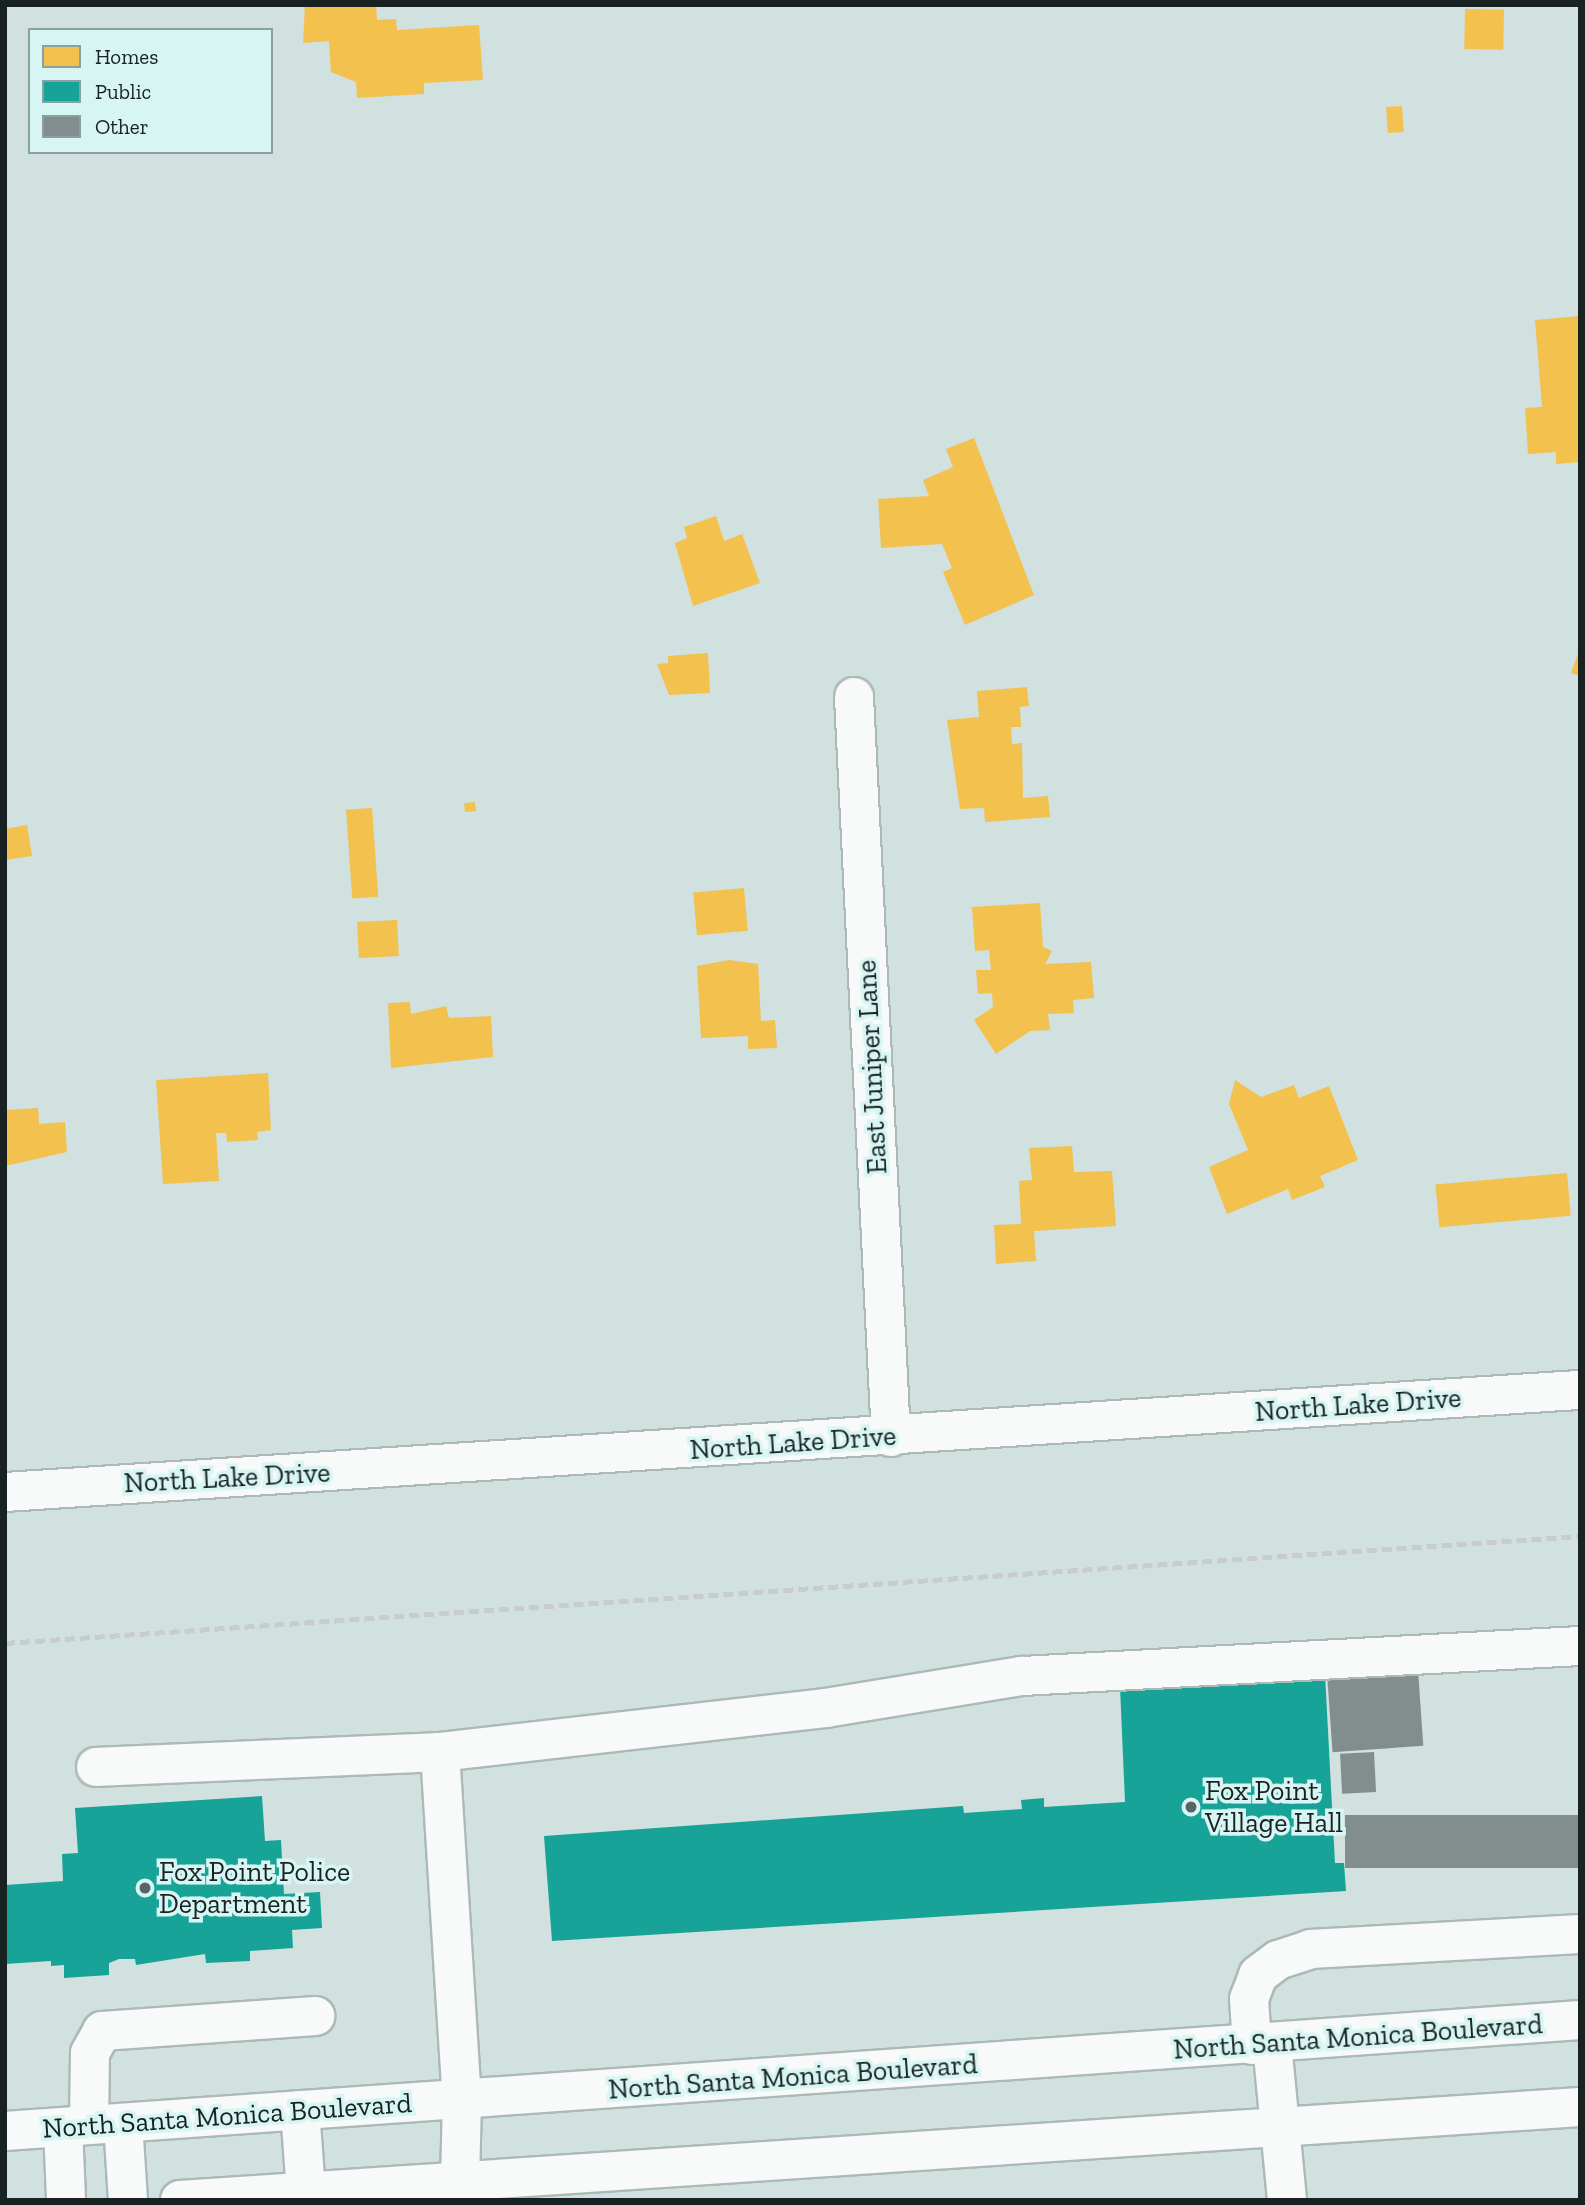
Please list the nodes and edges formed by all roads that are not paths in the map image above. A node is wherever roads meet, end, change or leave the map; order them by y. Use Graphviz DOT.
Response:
graph roads {
  1 [pos="854,696"];
  2 [pos="1580,1390"];
  3 [pos="891,1437"];
  4 [pos="5,1492"];
  5 [pos="1580,1646"];
  6 [pos="440,1752"];
  7 [pos="96,1767"];
  8 [pos="1580,1934"];
  9 [pos="314,2017"];
  10 [pos="1580,2020"];
  11 [pos="1262,2045"];
  12 [pos="462,2099"];
  13 [pos="1580,2108"];
  14 [pos="300,2110"];
  15 [pos="92,2125"];
  16 [pos="1278,2127"];
  17 [pos="5,2131"];
  18 [pos="460,2181"];
  19 [pos="306,2191"];
  20 [pos="66,2200"];
  21 [pos="128,2200"];
  22 [pos="180,2200"];
  23 [pos="1287,2200"];
  1 -- 3 [label="street, East Juniper Lane"];
  2 -- 3 [label="street, North Lake Drive"];
  3 -- 4 [label="street, North Lake Drive"];
  5 -- 6 [label="street"];
  6 -- 7 [label="street"];
  6 -- 12 [label="street"];
  8 -- 11 [label="street"];
  9 -- 15 [label="street"];
  10 -- 11 [label="street, North Santa Monica Boulevard"];
  11 -- 12 [label="street, North Santa Monica Boulevard"];
  11 -- 16 [label="street"];
  12 -- 14 [label="street, North Santa Monica Boulevard"];
  12 -- 18 [label="street"];
  13 -- 16 [label="street"];
  14 -- 15 [label="street, North Santa Monica Boulevard"];
  14 -- 19 [label="street"];
  15 -- 17 [label="street, North Santa Monica Boulevard"];
  15 -- 20 [label="street"];
  15 -- 21 [label="street"];
  16 -- 18 [label="street"];
  16 -- 23 [label="street"];
  18 -- 19 [label="street"];
  19 -- 22 [label="street"];
}
